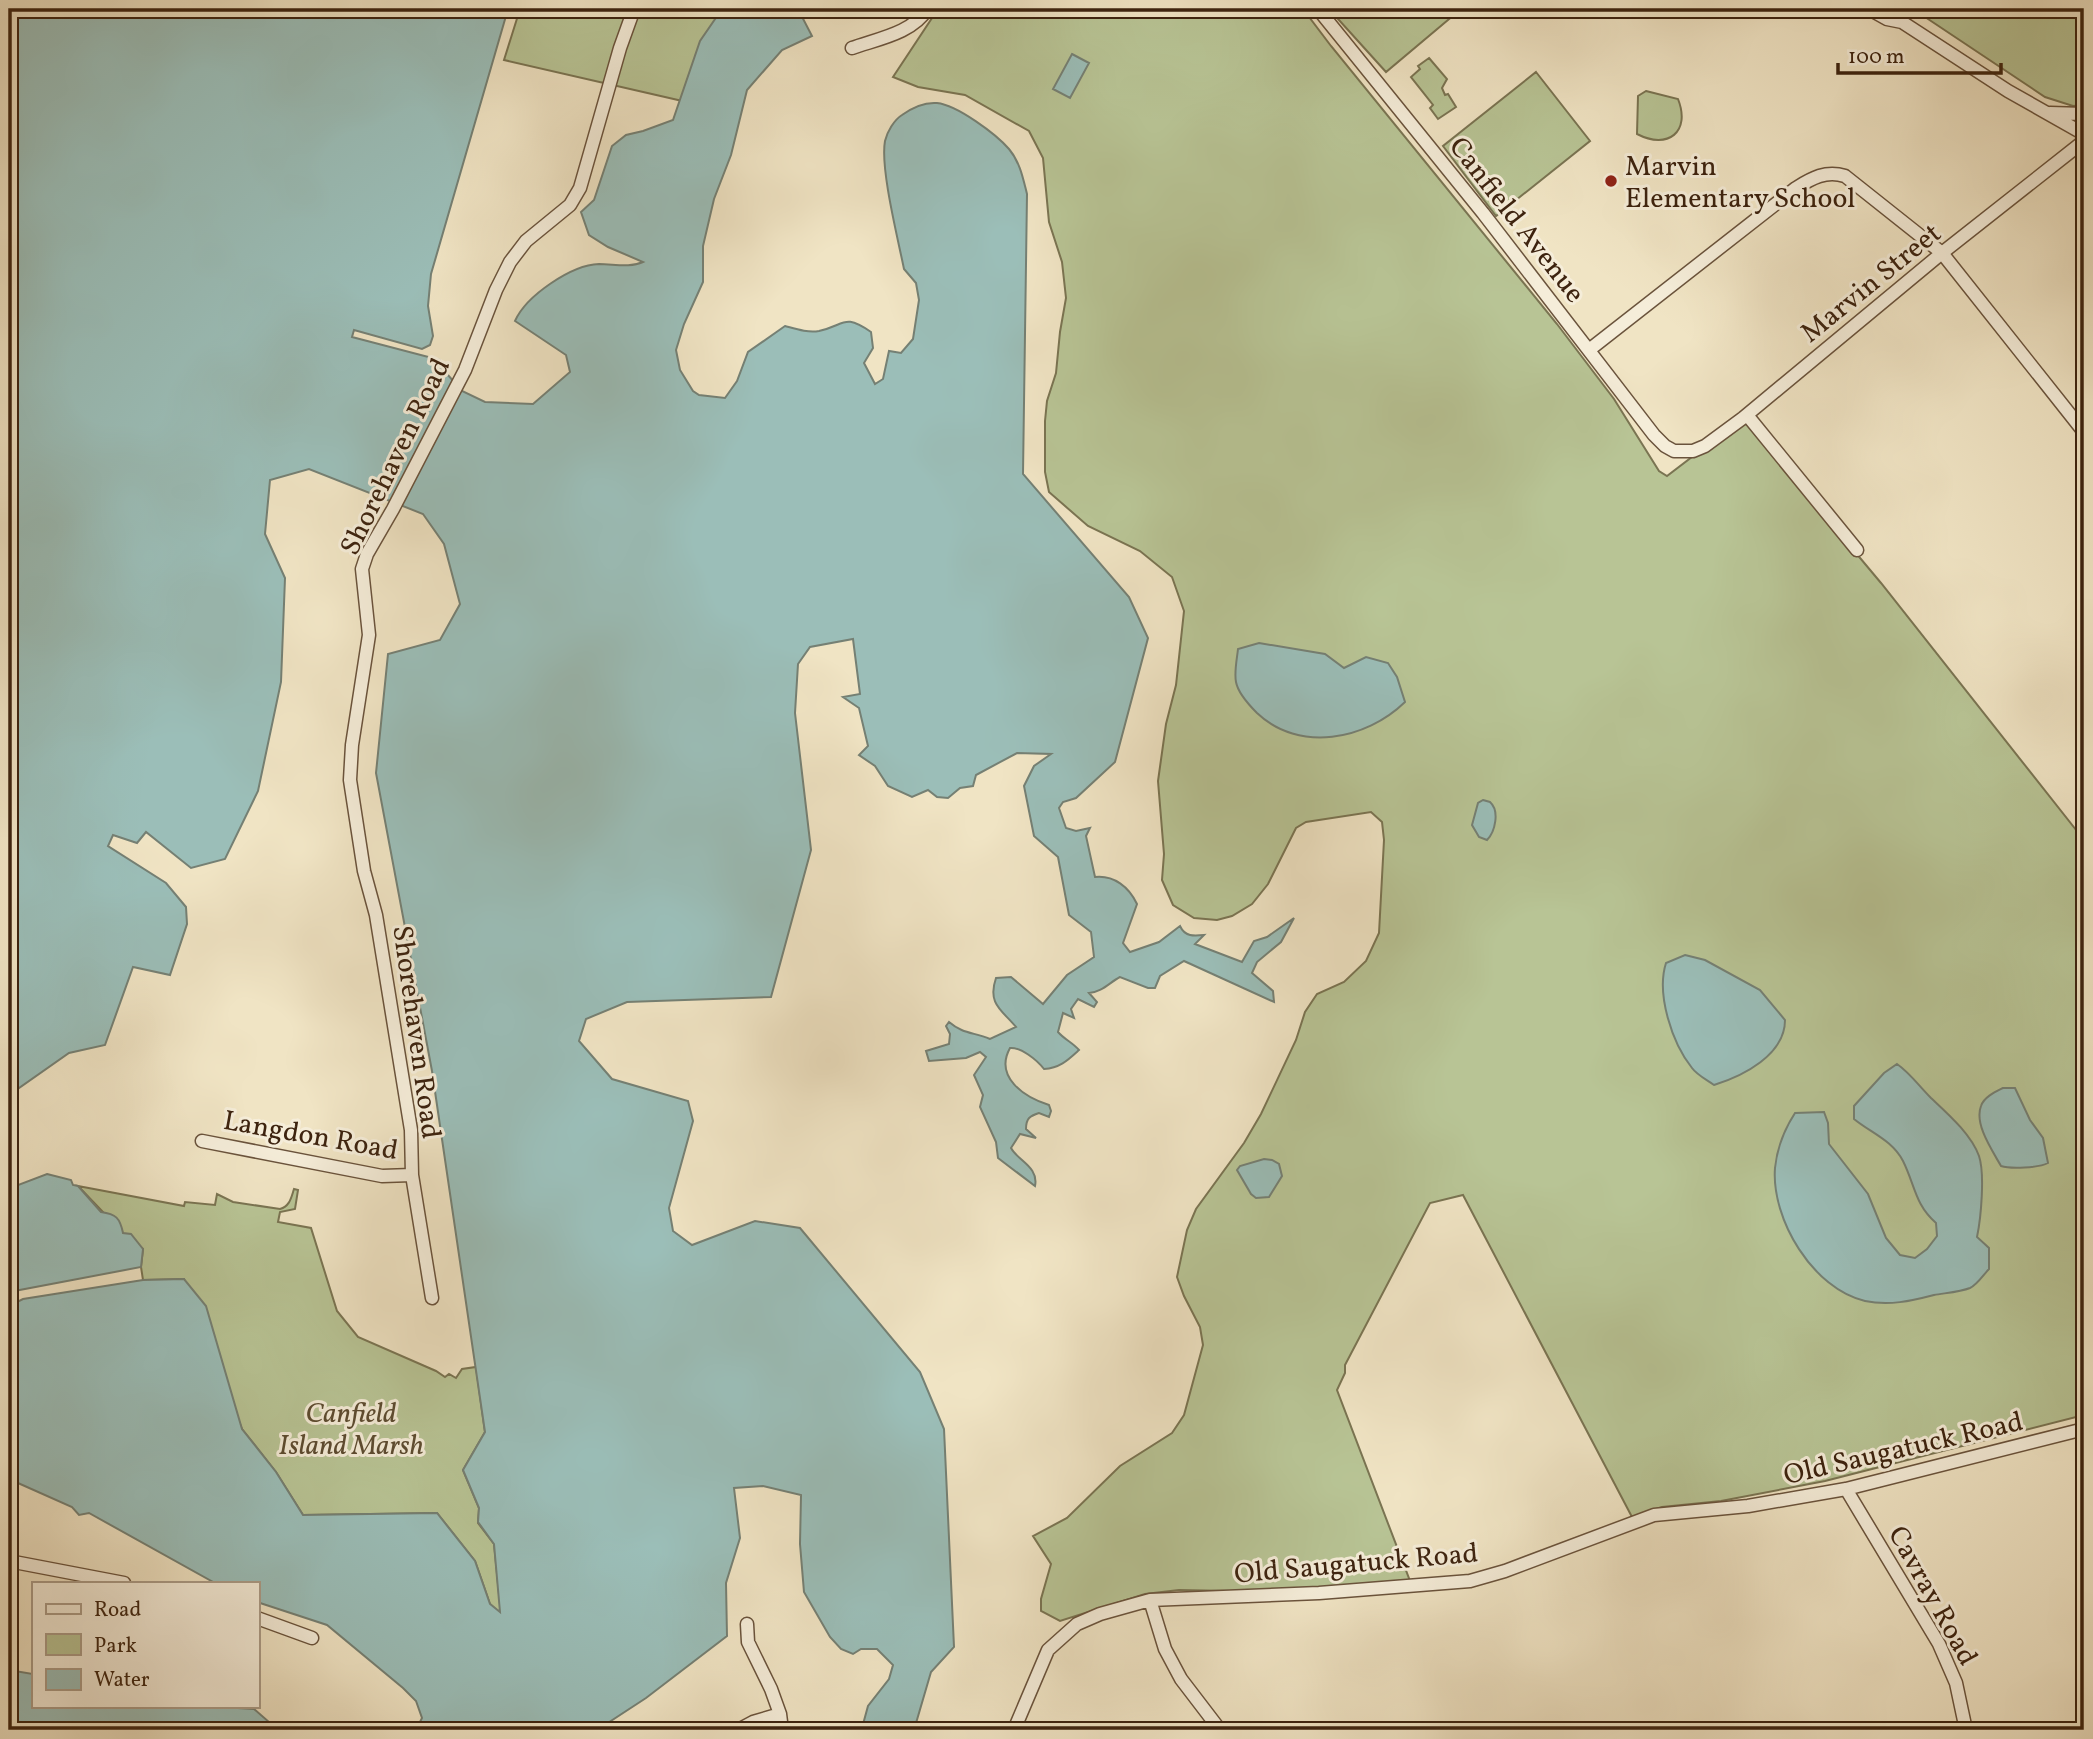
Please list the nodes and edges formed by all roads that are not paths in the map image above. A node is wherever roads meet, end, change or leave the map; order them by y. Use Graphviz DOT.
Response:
graph roads {
  1 [pos="634,9"];
  2 [pos="927,9"];
  3 [pos="1318,9"];
  4 [pos="1869,9"];
  5 [pos="1892,9"];
  6 [pos="1902,22"];
  7 [pos="852,48"];
  8 [pos="2047,113"];
  9 [pos="2084,114"];
  10 [pos="2084,134"];
  11 [pos="2084,141"];
  12 [pos="1942,253"];
  13 [pos="1589,350"];
  14 [pos="1746,415"];
  15 [pos="2084,432"];
  16 [pos="1682,453"];
  17 [pos="1857,550"];
  18 [pos="202,1141"];
  19 [pos="412,1175"];
  20 [pos="432,1298"];
  21 [pos="2084,1429"];
  22 [pos="1846,1489"];
  23 [pos="9,1561"];
  24 [pos="119,1582"];
  25 [pos="1150,1600"];
  26 [pos="259,1619"];
  27 [pos="747,1624"];
  28 [pos="312,1638"];
  29 [pos="780,1714"];
  30 [pos="738,1730"];
  31 [pos="782,1730"];
  32 [pos="1014,1730"];
  33 [pos="1220,1730"];
  34 [pos="1966,1730"];
  1 -- 19 [label="street, Shorehaven Road"];
  2 -- 7 [label="street"];
  3 -- 13 [label="street, Canfield Avenue"];
  4 -- 6 [label="street"];
  5 -- 6 [label="street"];
  6 -- 8 [label="street"];
  8 -- 9 [label="street"];
  8 -- 10 [label="street"];
  11 -- 12 [label="street, Marvin Street"];
  12 -- 13 [label="street"];
  12 -- 14 [label="street, Marvin Street"];
  12 -- 15 [label="street"];
  13 -- 16 [label="street, Canfield Avenue"];
  14 -- 16 [label="street, Marvin Street"];
  14 -- 17 [label="street"];
  18 -- 19 [label="street, Langdon Road"];
  19 -- 20 [label="street, Shorehaven Road"];
  21 -- 22 [label="street, Old Saugatuck Road"];
  22 -- 25 [label="street, Old Saugatuck Road"];
  22 -- 34 [label="street, Cavray Road"];
  23 -- 24 [label="street"];
  25 -- 32 [label="street, Old Saugatuck Road"];
  25 -- 33 [label="street"];
  26 -- 28 [label="street"];
  27 -- 29 [label="street"];
  29 -- 30 [label="street"];
  29 -- 31 [label="street"];
}
